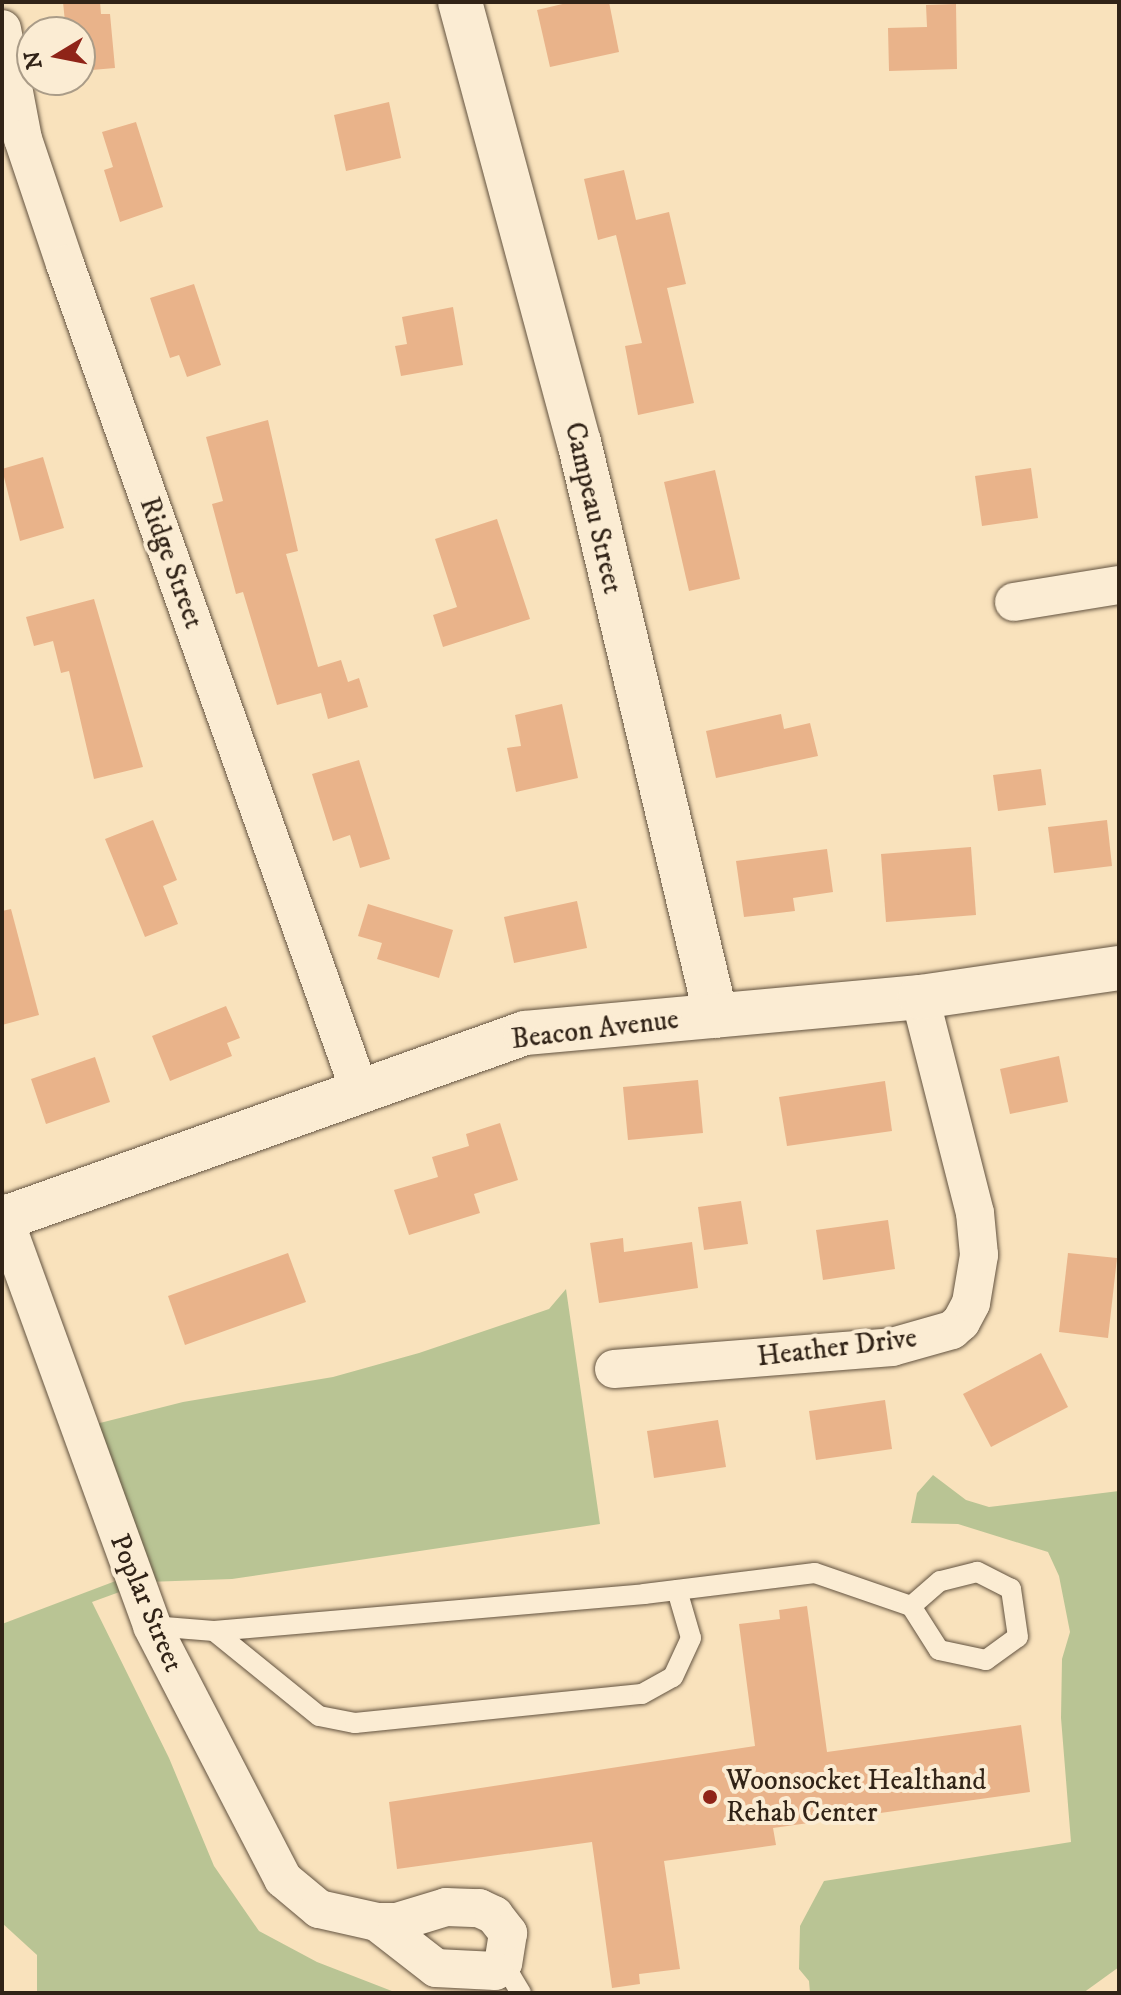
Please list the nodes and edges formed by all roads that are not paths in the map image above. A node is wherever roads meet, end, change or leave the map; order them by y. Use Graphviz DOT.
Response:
graph roads {
  1 [pos="460,2"];
  2 [pos="2,29"];
  3 [pos="1119,585"];
  4 [pos="1014,602"];
  5 [pos="1119,968"];
  6 [pos="920,997"];
  7 [pos="716,1016"];
  8 [pos="360,1092"];
  9 [pos="3,1217"];
  10 [pos="614,1369"];
  11 [pos="677,1590"];
  12 [pos="911,1606"];
  13 [pos="152,1626"];
  14 [pos="214,1631"];
  15 [pos="377,1922"];
  16 [pos="512,1978"];
  1 -- 7 [label="street, Campeau Street"];
  2 -- 8 [label="street, Ridge Street"];
  3 -- 4 [label="street"];
  5 -- 6 [label="street, Beacon Avenue"];
  6 -- 7 [label="street, Beacon Avenue"];
  6 -- 10 [label="street, Heather Drive"];
  7 -- 8 [label="street, Beacon Avenue"];
  8 -- 9 [label="street, Beacon Avenue"];
  9 -- 13 [label="street, Poplar Street"];
  11 -- 12 [label="lane"];
  11 -- 14 [label="lane"];
  11 -- 14 [label="lane"];
  12 -- 12 [label="lane"];
  13 -- 14 [label="lane"];
  13 -- 15 [label="street, Poplar Street"];
  15 -- 16 [label="street, Poplar Street"];
  15 -- 16 [label="street, Poplar Street"];
}
